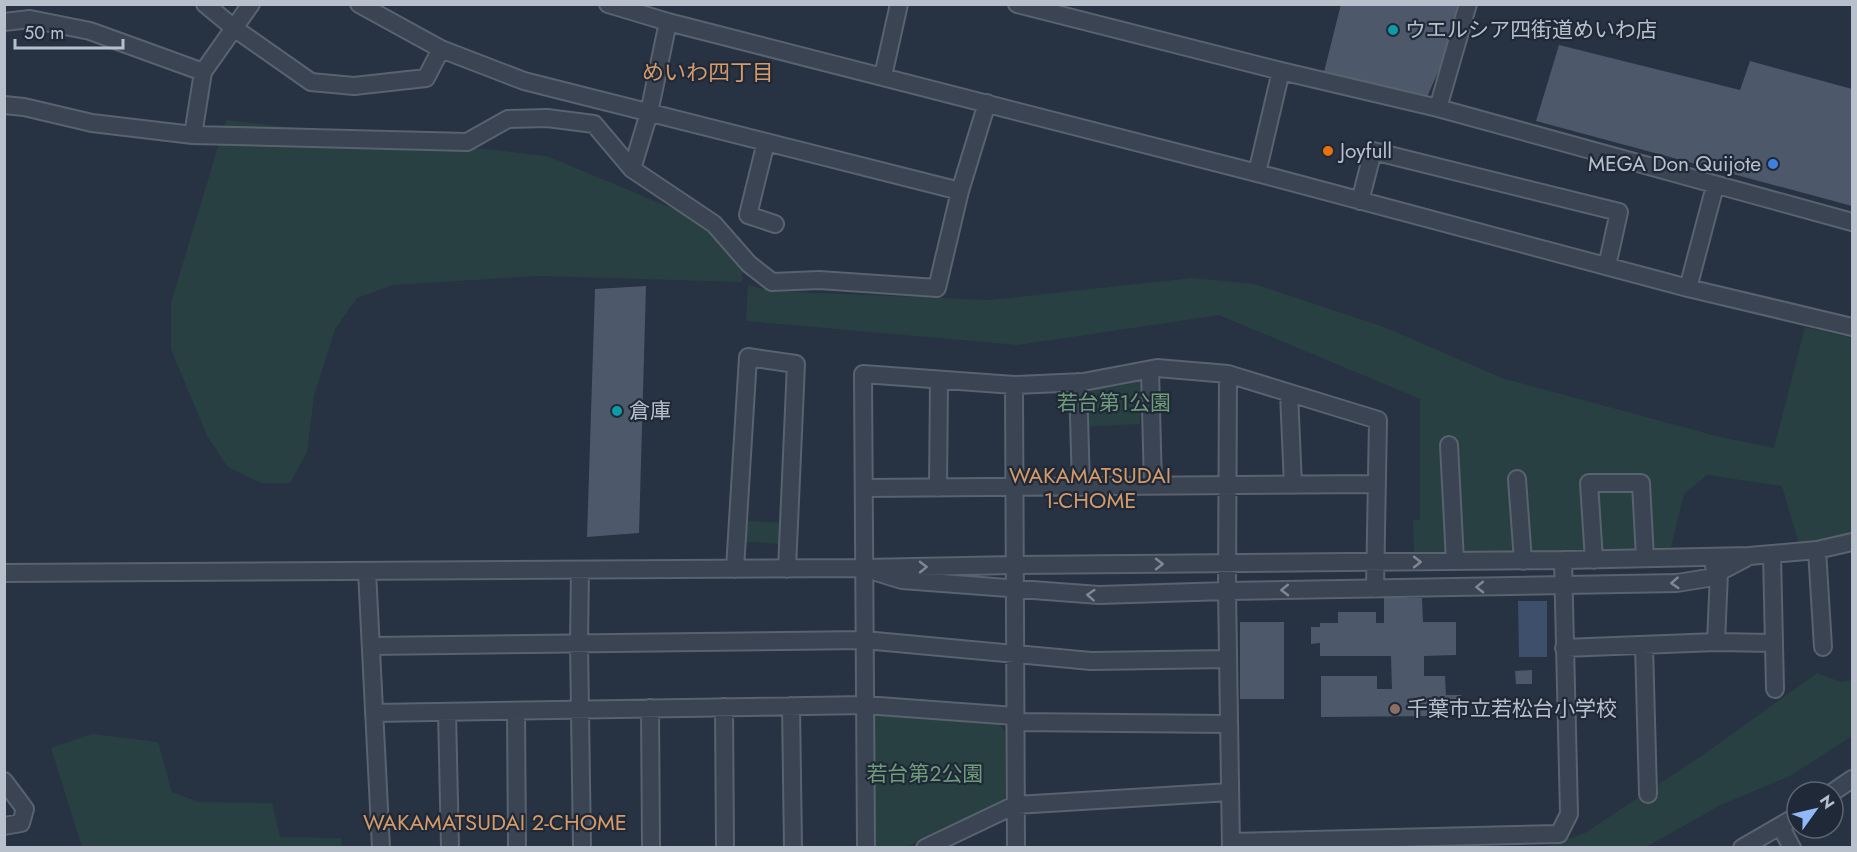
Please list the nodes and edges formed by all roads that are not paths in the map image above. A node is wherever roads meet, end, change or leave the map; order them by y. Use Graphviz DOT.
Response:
graph roads {
  1 [pos="205,4"];
  2 [pos="251,4"];
  3 [pos="360,4"];
  4 [pos="608,4"];
  5 [pos="899,4"];
  6 [pos="1017,4"];
  7 [pos="1468,4"];
  8 [pos="30,12"];
  9 [pos="4,22"];
  10 [pos="668,22"];
  11 [pos="234,28"];
  12 [pos="441,49"];
  13 [pos="1281,71"];
  14 [pos="203,72"];
  15 [pos="882,76"];
  16 [pos="987,104"];
  17 [pos="4,105"];
  18 [pos="1438,108"];
  19 [pos="648,113"];
  20 [pos="193,135"];
  21 [pos="766,142"];
  22 [pos="632,169"];
  23 [pos="1257,173"];
  24 [pos="1715,186"];
  25 [pos="960,191"];
  26 [pos="1360,201"];
  27 [pos="1852,222"];
  28 [pos="775,224"];
  29 [pos="1607,266"];
  30 [pos="1688,288"];
  31 [pos="1852,327"];
  32 [pos="1150,370"];
  33 [pos="1228,374"];
  34 [pos="939,380"];
  35 [pos="1078,382"];
  36 [pos="1014,385"];
  37 [pos="1289,393"];
  38 [pos="1449,445"];
  39 [pos="1517,479"];
  40 [pos="1377,484"];
  41 [pos="1293,485"];
  42 [pos="1153,486"];
  43 [pos="1227,486"];
  44 [pos="1080,487"];
  45 [pos="864,488"];
  46 [pos="938,488"];
  47 [pos="1014,488"];
  48 [pos="1852,542"];
  49 [pos="1817,550"];
  50 [pos="1772,554"];
  51 [pos="1749,556"];
  52 [pos="1709,557"];
  53 [pos="1645,558"];
  54 [pos="1563,560"];
  55 [pos="1594,560"];
  56 [pos="1455,561"];
  57 [pos="1523,561"];
  58 [pos="1376,562"];
  59 [pos="1227,563"];
  60 [pos="1014,565"];
  61 [pos="787,568"];
  62 [pos="864,568"];
  63 [pos="735,569"];
  64 [pos="580,570"];
  65 [pos="367,572"];
  66 [pos="4,573"];
  67 [pos="1719,573"];
  68 [pos="1562,585"];
  69 [pos="1014,589"];
  70 [pos="1376,589"];
  71 [pos="1227,591"];
  72 [pos="864,640"];
  73 [pos="1716,642"];
  74 [pos="579,643"];
  75 [pos="1773,643"];
  76 [pos="1644,645"];
  77 [pos="371,646"];
  78 [pos="1823,647"];
  79 [pos="1564,648"];
  80 [pos="1014,652"];
  81 [pos="1228,659"];
  82 [pos="1775,689"];
  83 [pos="865,705"];
  84 [pos="791,706"];
  85 [pos="724,707"];
  86 [pos="650,708"];
  87 [pos="579,710"];
  88 [pos="516,711"];
  89 [pos="447,712"];
  90 [pos="374,713"];
  91 [pos="1015,719"];
  92 [pos="1229,724"];
  93 [pos="4,781"];
  94 [pos="1230,792"];
  95 [pos="1648,794"];
  96 [pos="1015,806"];
  97 [pos="1785,824"];
  98 [pos="4,826"];
  99 [pos="1781,827"];
  100 [pos="1231,844"];
  101 [pos="381,848"];
  102 [pos="450,848"];
  103 [pos="517,848"];
  104 [pos="582,848"];
  105 [pos="651,848"];
  106 [pos="725,848"];
  107 [pos="793,848"];
  108 [pos="866,848"];
  109 [pos="925,848"];
  110 [pos="1016,848"];
  111 [pos="1742,848"];
  112 [pos="1792,848"];
  1 -- 11 [label="street"];
  2 -- 11 [label="street"];
  3 -- 12 [label="street"];
  4 -- 10 [label="street"];
  5 -- 15 [label="street"];
  6 -- 13 [label="street"];
  7 -- 18 [label="street"];
  8 -- 9 [label="street"];
  8 -- 14 [label="street"];
  10 -- 15 [label="street"];
  10 -- 19 [label="street"];
  11 -- 12 [label="street"];
  11 -- 14 [label="street"];
  12 -- 19 [label="street"];
  13 -- 18 [label="street"];
  13 -- 23 [label="street"];
  14 -- 20 [label="street"];
  15 -- 16 [label="street"];
  16 -- 23 [label="street"];
  16 -- 25 [label="street"];
  17 -- 20 [label="street"];
  18 -- 24 [label="street"];
  19 -- 21 [label="street"];
  19 -- 22 [label="street"];
  20 -- 22 [label="street"];
  21 -- 25 [label="street"];
  21 -- 28 [label="street"];
  22 -- 25 [label="street"];
  23 -- 26 [label="street"];
  24 -- 27 [label="street"];
  24 -- 30 [label="street"];
  26 -- 29 [label="street"];
  26 -- 29 [label="street"];
  29 -- 30 [label="street"];
  30 -- 31 [label="street"];
  32 -- 33 [label="street"];
  32 -- 35 [label="street"];
  32 -- 42 [label="street"];
  33 -- 37 [label="street"];
  33 -- 43 [label="street"];
  34 -- 36 [label="street"];
  34 -- 45 [label="street"];
  34 -- 46 [label="street"];
  35 -- 36 [label="street"];
  35 -- 44 [label="street"];
  36 -- 47 [label="street"];
  37 -- 40 [label="street"];
  37 -- 41 [label="street"];
  38 -- 56 [label="street"];
  39 -- 57 [label="street"];
  40 -- 41 [label="street"];
  40 -- 58 [label="street"];
  41 -- 43 [label="street"];
  42 -- 43 [label="street"];
  42 -- 44 [label="street"];
  43 -- 59 [label="street"];
  44 -- 47 [label="street"];
  45 -- 46 [label="street"];
  45 -- 62 [label="street"];
  46 -- 47 [label="street"];
  47 -- 60 [label="street"];
  48 -- 49 [label="street"];
  49 -- 50 [label="street"];
  49 -- 78 [label="street"];
  50 -- 51 [label="street"];
  50 -- 75 [label="street"];
  51 -- 52 [label="street"];
  51 -- 67 [label="street"];
  52 -- 53 [label="street"];
  52 -- 67 [label="street"];
  53 -- 55 [label="street"];
  53 -- 55 [label="street"];
  54 -- 55 [label="street"];
  54 -- 57 [label="street"];
  54 -- 68 [label="street"];
  56 -- 57 [label="street"];
  58 -- 56 [label="street, one-way"];
  58 -- 59 [label="street"];
  58 -- 70 [label="street"];
  60 -- 59 [label="street, one-way"];
  59 -- 71 [label="street"];
  62 -- 60 [label="street, one-way"];
  60 -- 69 [label="street"];
  61 -- 62 [label="street"];
  61 -- 63 [label="street"];
  61 -- 63 [label="street"];
  62 -- 69 [label="street"];
  62 -- 72 [label="street"];
  63 -- 64 [label="street"];
  64 -- 65 [label="street"];
  64 -- 74 [label="street"];
  65 -- 66 [label="street"];
  65 -- 77 [label="street"];
  67 -- 68 [label="street, one-way"];
  67 -- 73 [label="street"];
  68 -- 70 [label="street, one-way"];
  68 -- 79 [label="street"];
  71 -- 69 [label="street, one-way"];
  69 -- 80 [label="street"];
  70 -- 71 [label="street, one-way"];
  71 -- 81 [label="street"];
  72 -- 74 [label="street"];
  72 -- 80 [label="street"];
  72 -- 83 [label="street"];
  73 -- 75 [label="street"];
  73 -- 76 [label="street"];
  74 -- 77 [label="street"];
  74 -- 87 [label="street"];
  75 -- 82 [label="street"];
  76 -- 79 [label="street"];
  76 -- 95 [label="street"];
  77 -- 90 [label="street"];
  79 -- 100 [label="street"];
  80 -- 81 [label="street"];
  80 -- 91 [label="street"];
  81 -- 92 [label="street"];
  83 -- 84 [label="street"];
  83 -- 91 [label="street"];
  83 -- 108 [label="street"];
  84 -- 85 [label="street"];
  84 -- 107 [label="street"];
  85 -- 86 [label="street"];
  85 -- 106 [label="street"];
  86 -- 87 [label="street"];
  86 -- 105 [label="street"];
  87 -- 88 [label="street"];
  87 -- 104 [label="street"];
  88 -- 89 [label="street"];
  88 -- 103 [label="street"];
  89 -- 90 [label="street"];
  89 -- 102 [label="street"];
  90 -- 101 [label="street"];
  91 -- 92 [label="street"];
  91 -- 96 [label="street"];
  92 -- 94 [label="street"];
  93 -- 98 [label="street"];
  94 -- 96 [label="street"];
  94 -- 100 [label="street"];
  96 -- 109 [label="street"];
  96 -- 110 [label="street"];
  97 -- 99 [label="street"];
  99 -- 111 [label="street"];
  99 -- 112 [label="street"];
}
